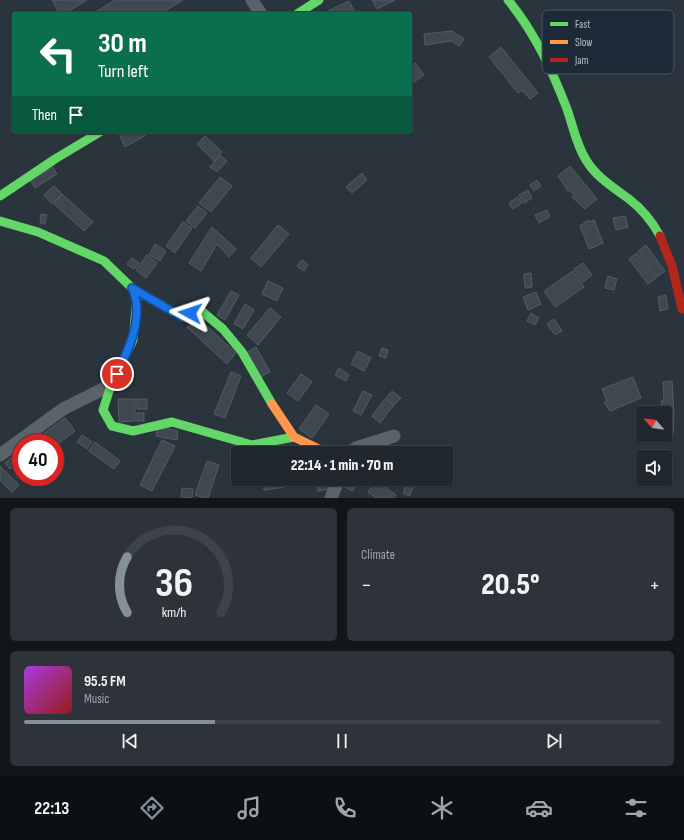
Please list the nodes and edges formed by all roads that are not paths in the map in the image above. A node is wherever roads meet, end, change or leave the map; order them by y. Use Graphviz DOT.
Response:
graph roads {
  1 [pos="252,0"];
  2 [pos="319,0"];
  3 [pos="508,0"];
  4 [pos="259,12"];
  5 [pos="299,12"];
  6 [pos="542,52"];
  7 [pos="553,74"];
  8 [pos="97,134"];
  9 [pos="2,190"];
  10 [pos="0,221"];
  11 [pos="132,288"];
  12 [pos="682,309"];
  13 [pos="111,385"];
  14 [pos="394,436"];
  15 [pos="294,437"];
  16 [pos="313,446"];
  17 [pos="362,446"];
  18 [pos="0,455"];
  19 [pos="336,486"];
  20 [pos="330,498"];
  1 -- 4 [label="street"];
  2 -- 5 [label="street"];
  3 -- 6 [label="street"];
  7 -- 12 [label="street"];
  8 -- 9 [label="street"];
  10 -- 11 [label="street"];
  11 -- 13 [label="street"];
  11 -- 15 [label="street"];
  13 -- 15 [label="street"];
  13 -- 18 [label="street"];
  14 -- 17 [label="street"];
  15 -- 16 [label="street"];
  19 -- 20 [label="street"];
}
